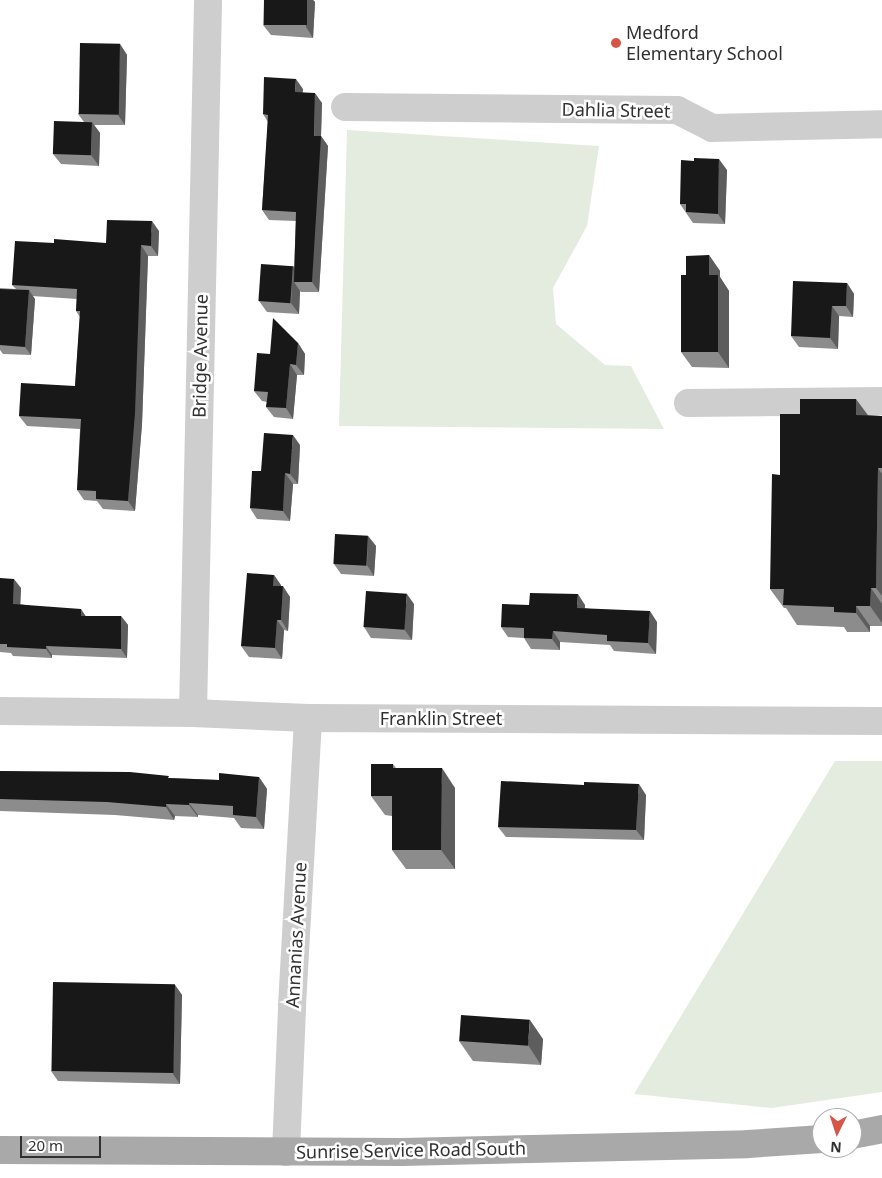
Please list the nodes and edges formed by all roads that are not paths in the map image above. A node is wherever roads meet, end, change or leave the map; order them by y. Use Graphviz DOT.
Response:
graph roads {
  1 [pos="208,0"];
  2 [pos="345,107"];
  3 [pos="882,124"];
  4 [pos="882,401"];
  5 [pos="688,403"];
  6 [pos="0,712"];
  7 [pos="193,713"];
  8 [pos="308,718"];
  9 [pos="882,721"];
  10 [pos="882,1130"];
  11 [pos="862,1133"];
  12 [pos="812,1140"];
  13 [pos="0,1150"];
  14 [pos="286,1152"];
  1 -- 7 [label="street, Bridge Avenue"];
  2 -- 3 [label="street, Dahlia Street"];
  4 -- 5 [label="street"];
  6 -- 7 [label="street, Franklin Street"];
  7 -- 8 [label="street, Franklin Street"];
  8 -- 9 [label="street, Franklin Street"];
  8 -- 14 [label="street, Annanias Avenue"];
  10 -- 11 [label="main road"];
  12 -- 14 [label="main road, Sunrise Service Road South"];
  13 -- 14 [label="main road, Sunrise Service Road South"];
}
